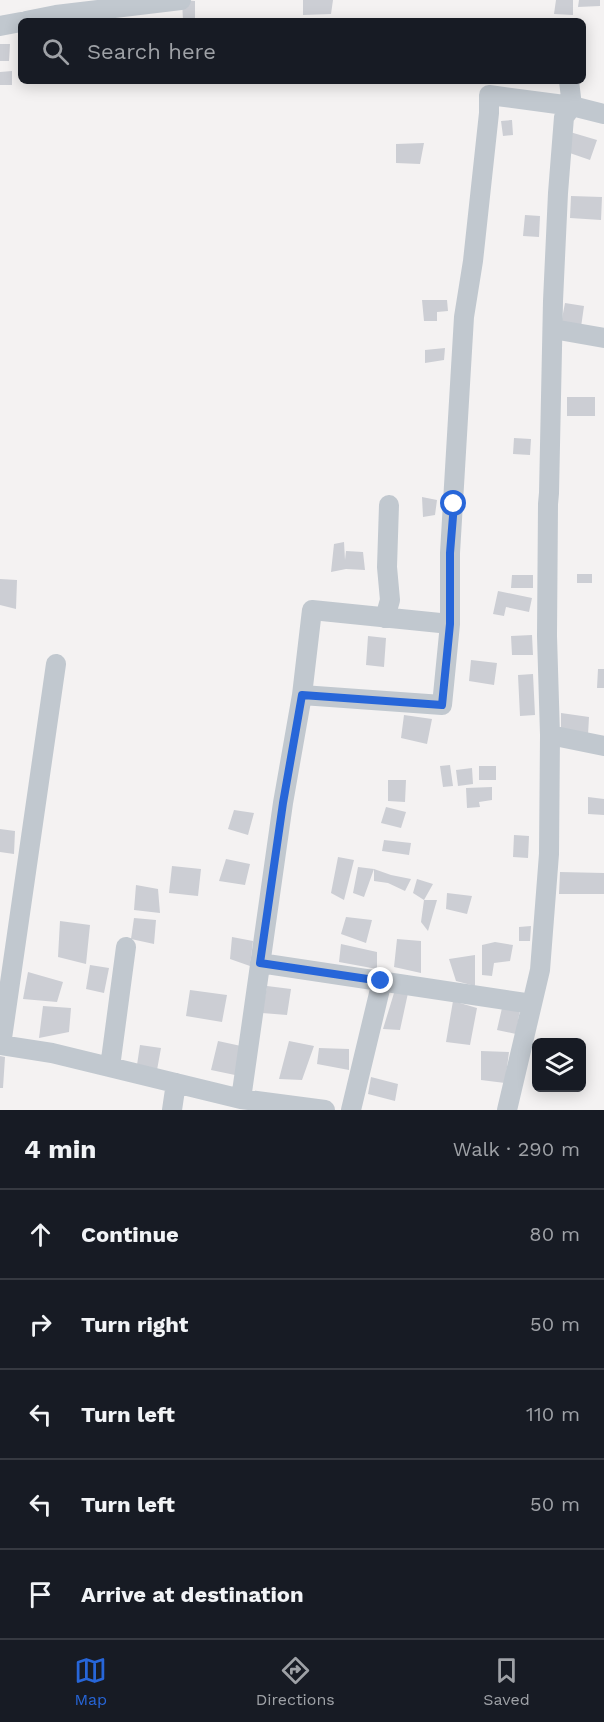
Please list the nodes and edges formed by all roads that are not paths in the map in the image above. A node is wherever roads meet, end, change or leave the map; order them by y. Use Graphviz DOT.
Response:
graph roads {
  1 [pos="181,0"];
  2 [pos="41,18"];
  3 [pos="18,23"];
  4 [pos="0,26"];
  5 [pos="569,84"];
  6 [pos="572,106"];
  7 [pos="604,114"];
  8 [pos="553,329"];
  9 [pos="604,338"];
  10 [pos="389,505"];
  11 [pos="385,618"];
  12 [pos="450,624"];
  13 [pos="56,664"];
  14 [pos="302,695"];
  15 [pos="550,735"];
  16 [pos="604,746"];
  17 [pos="126,947"];
  18 [pos="260,963"];
  19 [pos="381,981"];
  20 [pos="532,1004"];
  21 [pos="0,1045"];
  22 [pos="110,1067"];
  23 [pos="176,1083"];
  24 [pos="241,1099"];
  25 [pos="262,1106"];
  26 [pos="172,1110"];
  27 [pos="325,1110"];
  28 [pos="351,1110"];
  29 [pos="507,1110"];
  1 -- 2 [label="street"];
  3 -- 4 [label="street"];
  5 -- 6 [label="street"];
  6 -- 7 [label="street"];
  6 -- 8 [label="street"];
  6 -- 12 [label="street"];
  8 -- 9 [label="street"];
  8 -- 15 [label="street"];
  10 -- 11 [label="street"];
  11 -- 12 [label="street"];
  11 -- 14 [label="street"];
  12 -- 14 [label="street"];
  13 -- 21 [label="street"];
  14 -- 18 [label="street"];
  15 -- 16 [label="street"];
  15 -- 20 [label="street"];
  17 -- 22 [label="street"];
  18 -- 19 [label="street"];
  18 -- 24 [label="street"];
  19 -- 20 [label="street"];
  19 -- 28 [label="street"];
  20 -- 29 [label="street"];
  21 -- 22 [label="street"];
  22 -- 23 [label="street"];
  23 -- 24 [label="street"];
  23 -- 26 [label="street"];
  24 -- 25 [label="street"];
  25 -- 27 [label="street"];
}
